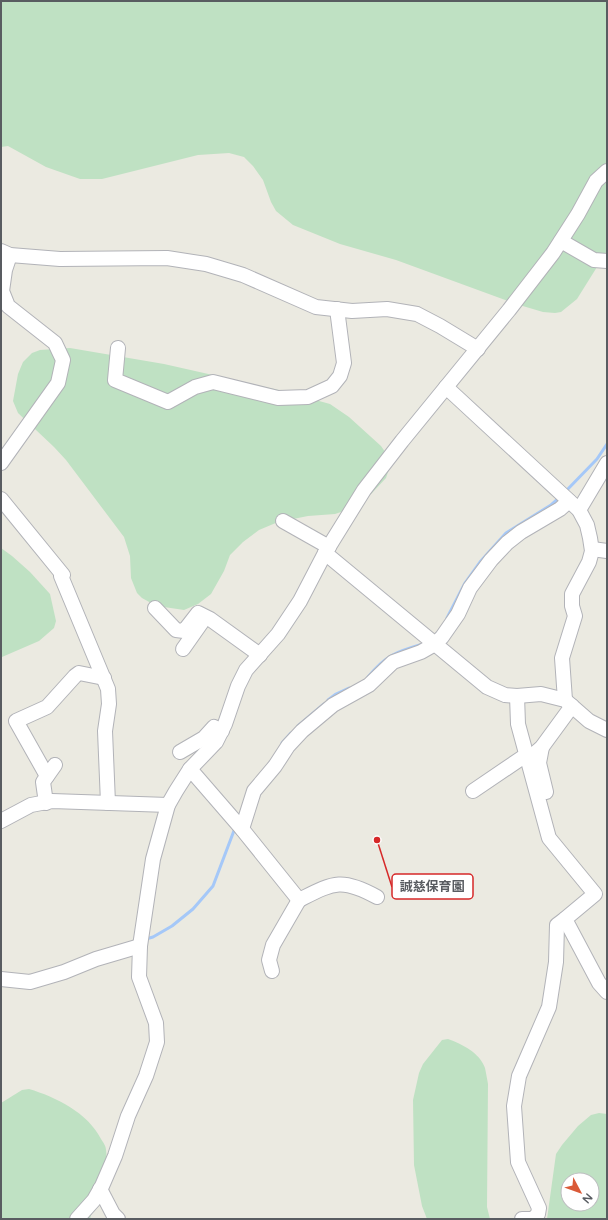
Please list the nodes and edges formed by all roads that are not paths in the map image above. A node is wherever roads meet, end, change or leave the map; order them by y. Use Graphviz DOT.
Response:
graph roads {
  1 [pos="607,171"];
  2 [pos="561,241"];
  3 [pos="6,253"];
  4 [pos="607,261"];
  5 [pos="338,309"];
  6 [pos="118,348"];
  7 [pos="478,348"];
  8 [pos="446,387"];
  9 [pos="607,462"];
  10 [pos="1,463"];
  11 [pos="1,499"];
  12 [pos="574,506"];
  13 [pos="283,521"];
  14 [pos="592,548"];
  15 [pos="327,550"];
  16 [pos="607,551"];
  17 [pos="155,608"];
  18 [pos="205,617"];
  19 [pos="436,644"];
  20 [pos="183,649"];
  21 [pos="260,655"];
  22 [pos="104,678"];
  23 [pos="517,696"];
  24 [pos="568,703"];
  25 [pos="607,730"];
  26 [pos="222,731"];
  27 [pos="542,747"];
  28 [pos="180,752"];
  29 [pos="527,758"];
  30 [pos="190,769"];
  31 [pos="473,791"];
  32 [pos="46,803"];
  33 [pos="108,803"];
  34 [pos="168,806"];
  35 [pos="1,821"];
  36 [pos="237,824"];
  37 [pos="562,839"];
  38 [pos="377,897"];
  39 [pos="299,900"];
  40 [pos="565,919"];
  41 [pos="140,946"];
  42 [pos="272,972"];
  43 [pos="1,979"];
  44 [pos="607,992"];
  45 [pos="100,1189"];
  46 [pos="77,1219"];
  47 [pos="118,1219"];
  48 [pos="522,1219"];
  1 -- 2 [label="street"];
  2 -- 4 [label="street"];
  2 -- 7 [label="street"];
  3 -- 5 [label="street"];
  3 -- 10 [label="street"];
  5 -- 6 [label="street"];
  5 -- 7 [label="street"];
  7 -- 8 [label="street"];
  8 -- 12 [label="street"];
  8 -- 15 [label="street"];
  9 -- 12 [label="street"];
  11 -- 22 [label="street"];
  12 -- 14 [label="street"];
  12 -- 19 [label="street"];
  13 -- 15 [label="street"];
  14 -- 16 [label="street"];
  14 -- 24 [label="street"];
  15 -- 19 [label="street"];
  15 -- 21 [label="street"];
  17 -- 18 [label="street"];
  18 -- 20 [label="street"];
  18 -- 21 [label="street"];
  19 -- 23 [label="street"];
  19 -- 36 [label="street"];
  21 -- 26 [label="street"];
  22 -- 32 [label="street"];
  22 -- 33 [label="street"];
  23 -- 24 [label="street"];
  23 -- 29 [label="street"];
  24 -- 25 [label="street"];
  24 -- 27 [label="street"];
  26 -- 28 [label="street"];
  26 -- 30 [label="street"];
  27 -- 29 [label="street"];
  27 -- 37 [label="street"];
  29 -- 31 [label="street"];
  29 -- 40 [label="street"];
  30 -- 34 [label="street"];
  30 -- 36 [label="street"];
  32 -- 33 [label="street"];
  32 -- 35 [label="street"];
  33 -- 34 [label="street"];
  34 -- 41 [label="street"];
  36 -- 39 [label="street"];
  38 -- 39 [label="street"];
  39 -- 42 [label="street"];
  40 -- 44 [label="street"];
  40 -- 48 [label="street"];
  41 -- 43 [label="street"];
  41 -- 45 [label="street"];
  45 -- 46 [label="street"];
  45 -- 47 [label="street"];
}
